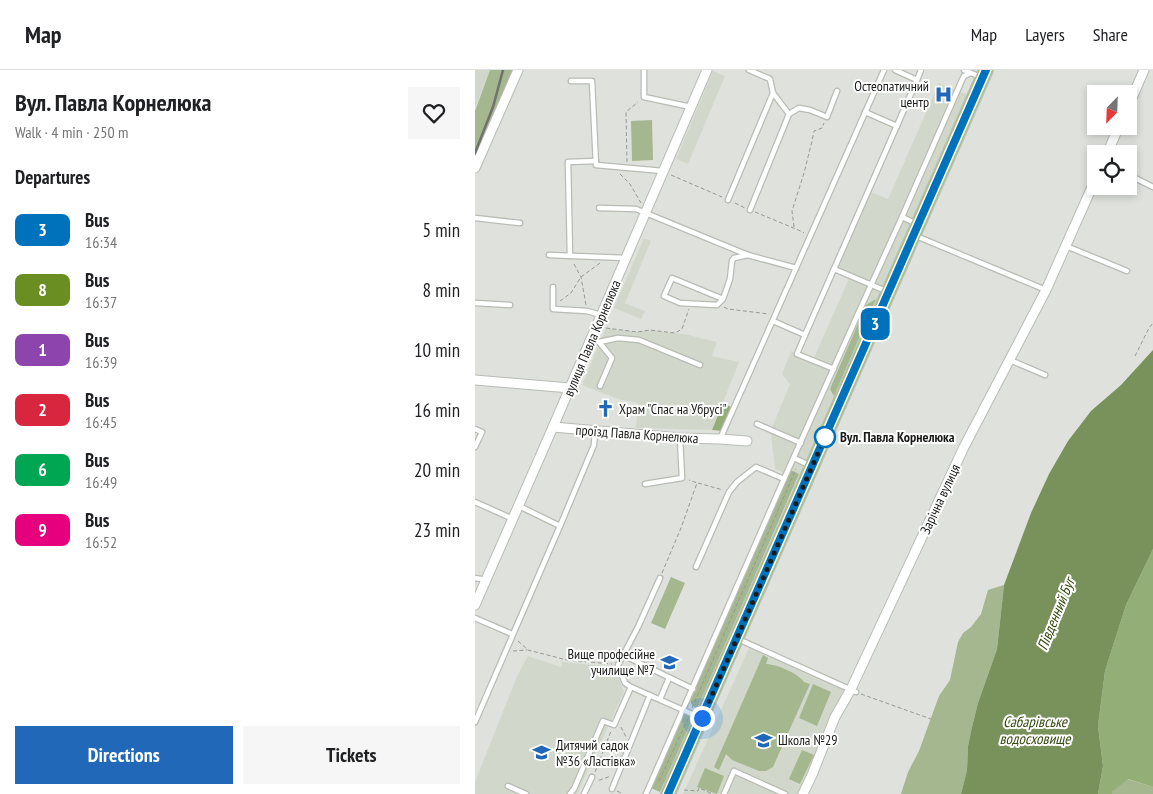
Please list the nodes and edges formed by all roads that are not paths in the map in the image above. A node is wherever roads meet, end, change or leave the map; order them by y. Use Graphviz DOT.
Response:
graph roads {
  1 [pos="517,70"];
  2 [pos="644,70"];
  3 [pos="707,70"];
  4 [pos="749,70"];
  5 [pos="883,70"];
  6 [pos="895,70"];
  7 [pos="921,70"];
  8 [pos="964,70"];
  9 [pos="1144,70"];
  10 [pos="761,72"];
  11 [pos="980,74"];
  12 [pos="917,80"];
  13 [pos="571,81"];
  14 [pos="1137,86"];
  15 [pos="837,91"];
  16 [pos="773,93"];
  17 [pos="691,107"];
  18 [pos="865,112"];
  19 [pos="789,114"];
  20 [pos="897,126"];
  21 [pos="596,162"];
  22 [pos="475,168"];
  23 [pos="663,171"];
  24 [pos="1137,179"];
  25 [pos="1153,187"];
  26 [pos="1088,195"];
  27 [pos="728,200"];
  28 [pos="599,208"];
  29 [pos="750,210"];
  30 [pos="646,212"];
  31 [pos="475,218"];
  32 [pos="902,218"];
  33 [pos="520,223"];
  34 [pos="917,230"];
  35 [pos="1066,246"];
  36 [pos="749,255"];
  37 [pos="549,256"];
  38 [pos="570,256"];
  39 [pos="626,258"];
  40 [pos="797,268"];
  41 [pos="834,268"];
  42 [pos="1127,272"];
  43 [pos="871,284"];
  44 [pos="553,287"];
  45 [pos="1046,290"];
  46 [pos="889,292"];
  47 [pos="723,299"];
  48 [pos="475,303"];
  49 [pos="510,305"];
  50 [pos="601,315"];
  51 [pos="774,318"];
  52 [pos="805,335"];
  53 [pos="595,340"];
  54 [pos="1010,360"];
  55 [pos="700,365"];
  56 [pos="833,369"];
  57 [pos="1045,375"];
  58 [pos="475,380"];
  59 [pos="601,386"];
  60 [pos="570,388"];
  61 [pos="757,424"];
  62 [pos="553,427"];
  63 [pos="475,429"];
  64 [pos="595,431"];
  65 [pos="680,438"];
  66 [pos="720,439"];
  67 [pos="747,441"];
  68 [pos="801,443"];
  69 [pos="475,447"];
  70 [pos="794,458"];
  71 [pos="812,466"];
  72 [pos="784,479"];
  73 [pos="645,484"];
  74 [pos="475,502"];
  75 [pos="519,506"];
  76 [pos="513,519"];
  77 [pos="560,526"];
  78 [pos="696,566"];
  79 [pos="475,578"];
  80 [pos="660,578"];
  81 [pos="486,580"];
  82 [pos="475,605"];
  83 [pos="475,618"];
  84 [pos="512,635"];
  85 [pos="737,638"];
  86 [pos="623,655"];
  87 [pos="669,678"];
  88 [pos="631,687"];
  89 [pos="693,689"];
  90 [pos="853,691"];
  91 [pos="650,695"];
  92 [pos="660,699"];
  93 [pos="683,710"];
  94 [pos="696,716"];
  95 [pos="475,722"];
  96 [pos="592,776"];
  97 [pos="508,786"];
  98 [pos="612,789"];
  99 [pos="526,794"];
  100 [pos="570,794"];
  101 [pos="584,794"];
  102 [pos="645,794"];
  103 [pos="668,794"];
  104 [pos="724,794"];
  105 [pos="785,794"];
  106 [pos="803,794"];
  1 -- 22 [label="street"];
  2 -- 17 [label="lane"];
  3 -- 17 [label="street, вулиця Павла Корнелюка"];
  4 -- 10 [label="lane"];
  5 -- 18 [label="lane"];
  6 -- 12 [label="lane"];
  7 -- 12 [label="lane"];
  8 -- 11 [label="lane"];
  9 -- 14 [label="street"];
  10 -- 16 [label="lane"];
  11 -- 32 [label="lane"];
  11 -- 34 [label="main road"];
  12 -- 20 [label="lane"];
  13 -- 21 [label="lane"];
  15 -- 19 [label="lane"];
  16 -- 19 [label="lane"];
  16 -- 27 [label="lane"];
  17 -- 23 [label="street, вулиця Павла Корнелюка"];
  18 -- 20 [label="lane"];
  18 -- 40 [label="lane"];
  19 -- 29 [label="lane"];
  20 -- 41 [label="lane"];
  21 -- 23 [label="lane"];
  21 -- 38 [label="lane"];
  23 -- 30 [label="street, вулиця Павла Корнелюка"];
  24 -- 25 [label="lane"];
  26 -- 35 [label="street, Зарічна вулиця"];
  28 -- 30 [label="lane"];
  30 -- 36 [label="lane"];
  30 -- 39 [label="street, вулиця Павла Корнелюка"];
  31 -- 33 [label="lane"];
  32 -- 34 [label="lane"];
  32 -- 43 [label="lane"];
  34 -- 45 [label="lane"];
  34 -- 46 [label="main road"];
  35 -- 42 [label="lane"];
  35 -- 45 [label="street, Зарічна вулиця"];
  36 -- 40 [label="lane"];
  36 -- 47 [label="lane"];
  37 -- 38 [label="lane"];
  38 -- 39 [label="lane"];
  39 -- 50 [label="street, вулиця Павла Корнелюка"];
  40 -- 51 [label="lane"];
  41 -- 43 [label="lane"];
  41 -- 52 [label="lane"];
  43 -- 46 [label="lane"];
  43 -- 56 [label="lane"];
  44 -- 50 [label="lane"];
  45 -- 54 [label="street, Зарічна вулиця"];
  46 -- 71 [label="main road"];
  47 -- 47 [label="lane"];
  48 -- 49 [label="lane"];
  50 -- 53 [label="street, вулиця Павла Корнелюка"];
  51 -- 52 [label="lane"];
  51 -- 66 [label="lane"];
  52 -- 56 [label="lane"];
  53 -- 55 [label="lane"];
  53 -- 59 [label="lane"];
  53 -- 60 [label="street, вулиця Павла Корнелюка"];
  54 -- 57 [label="lane"];
  54 -- 90 [label="street, Зарічна вулиця"];
  56 -- 68 [label="lane"];
  58 -- 60 [label="street"];
  60 -- 62 [label="street, вулиця Павла Корнелюка"];
  61 -- 68 [label="lane"];
  62 -- 64 [label="street, проїзд Павла Корнелюка"];
  62 -- 75 [label="street, вулиця Павла Корнелюка"];
  63 -- 69 [label="lane"];
  64 -- 65 [label="street, проїзд Павла Корнелюка"];
  64 -- 77 [label="lane"];
  65 -- 66 [label="street, проїзд Павла Корнелюка"];
  65 -- 73 [label="lane"];
  66 -- 67 [label="street, проїзд Павла Корнелюка"];
  68 -- 70 [label="lane"];
  70 -- 71 [label="lane"];
  70 -- 72 [label="lane"];
  71 -- 85 [label="main road"];
  72 -- 78 [label="lane"];
  72 -- 89 [label="lane"];
  74 -- 76 [label="lane"];
  75 -- 76 [label="street, вулиця Павла Корнелюка"];
  75 -- 77 [label="lane"];
  76 -- 81 [label="street, вулиця Павла Корнелюка"];
  77 -- 84 [label="lane"];
  79 -- 81 [label="lane"];
  80 -- 86 [label="lane"];
  81 -- 82 [label="street, вулиця Павла Корнелюка"];
  83 -- 84 [label="lane"];
  84 -- 95 [label="lane"];
  85 -- 90 [label="lane"];
  85 -- 94 [label="main road"];
  86 -- 87 [label="lane"];
  86 -- 88 [label="lane"];
  87 -- 89 [label="lane"];
  87 -- 92 [label="lane"];
  88 -- 91 [label="lane"];
  88 -- 100 [label="lane"];
  89 -- 93 [label="lane"];
  90 -- 106 [label="street, Зарічна вулиця"];
  91 -- 92 [label="lane"];
  91 -- 98 [label="lane"];
  92 -- 93 [label="lane"];
  93 -- 94 [label="lane"];
  93 -- 102 [label="lane"];
  94 -- 103 [label="main road"];
  96 -- 101 [label="lane"];
  97 -- 99 [label="lane"];
  104 -- 105 [label="lane"];
}
